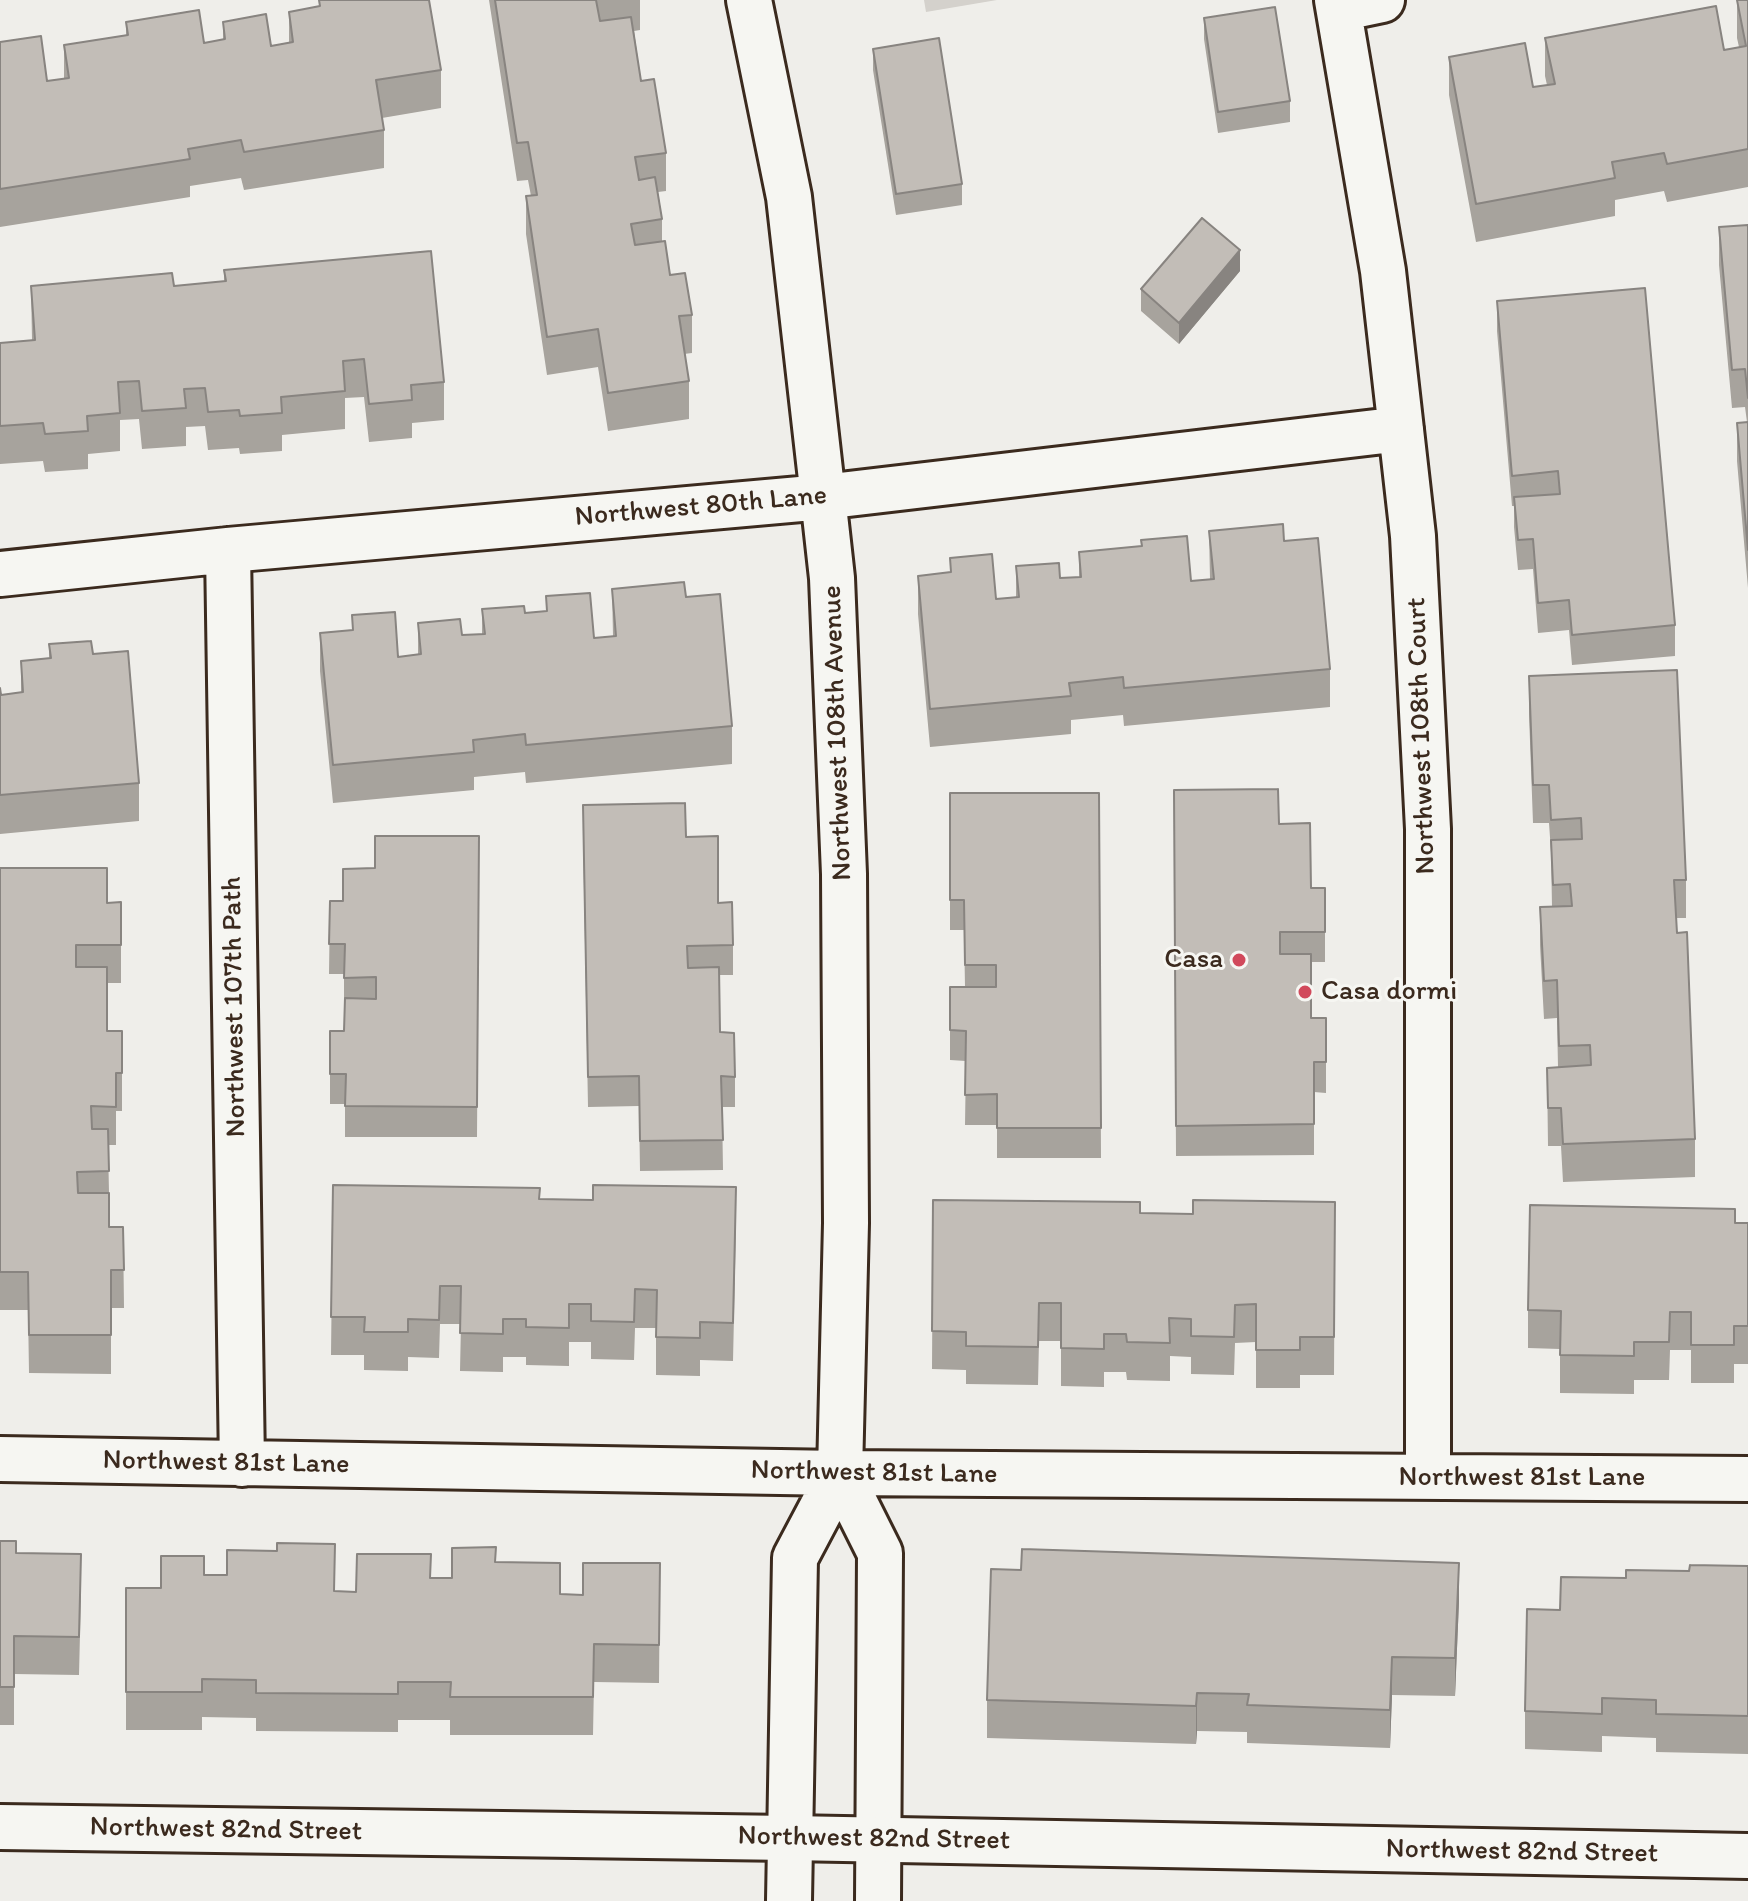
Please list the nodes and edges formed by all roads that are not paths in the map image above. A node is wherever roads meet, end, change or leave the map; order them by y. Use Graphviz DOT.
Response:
graph roads {
  1 [pos="749,0"];
  2 [pos="1382,0"];
  3 [pos="1338,4"];
  4 [pos="1401,429"];
  5 [pos="823,497"];
  6 [pos="228,550"];
  7 [pos="0,574"];
  8 [pos="0,1459"];
  9 [pos="242,1464"];
  10 [pos="840,1473"];
  11 [pos="1428,1477"];
  12 [pos="1748,1479"];
  13 [pos="0,1827"];
  14 [pos="790,1838"];
  15 [pos="878,1839"];
  16 [pos="1748,1856"];
  17 [pos="789,1901"];
  18 [pos="878,1901"];
  1 -- 5 [label="street, Northwest 108th Avenue"];
  2 -- 3 [label="street"];
  3 -- 4 [label="street, Northwest 108th Court"];
  4 -- 5 [label="street, Northwest 80th Lane"];
  4 -- 11 [label="street, Northwest 108th Court"];
  5 -- 6 [label="street, Northwest 80th Lane"];
  5 -- 10 [label="street, Northwest 108th Avenue"];
  6 -- 7 [label="street, Northwest 80th Lane"];
  6 -- 9 [label="street, Northwest 107th Path"];
  8 -- 9 [label="street, Northwest 81st Lane"];
  9 -- 10 [label="street, Northwest 81st Lane"];
  10 -- 11 [label="street, Northwest 81st Lane"];
  10 -- 14 [label="street, Northwest 108th Avenue"];
  10 -- 15 [label="street, Northwest 108th Avenue"];
  11 -- 12 [label="street, Northwest 81st Lane"];
  13 -- 14 [label="street, Northwest 82nd Street"];
  14 -- 15 [label="street, Northwest 82nd Street"];
  14 -- 17 [label="street, Northwest 108th Avenue"];
  15 -- 16 [label="street, Northwest 82nd Street"];
  15 -- 18 [label="street, Northwest 108th Avenue"];
}
